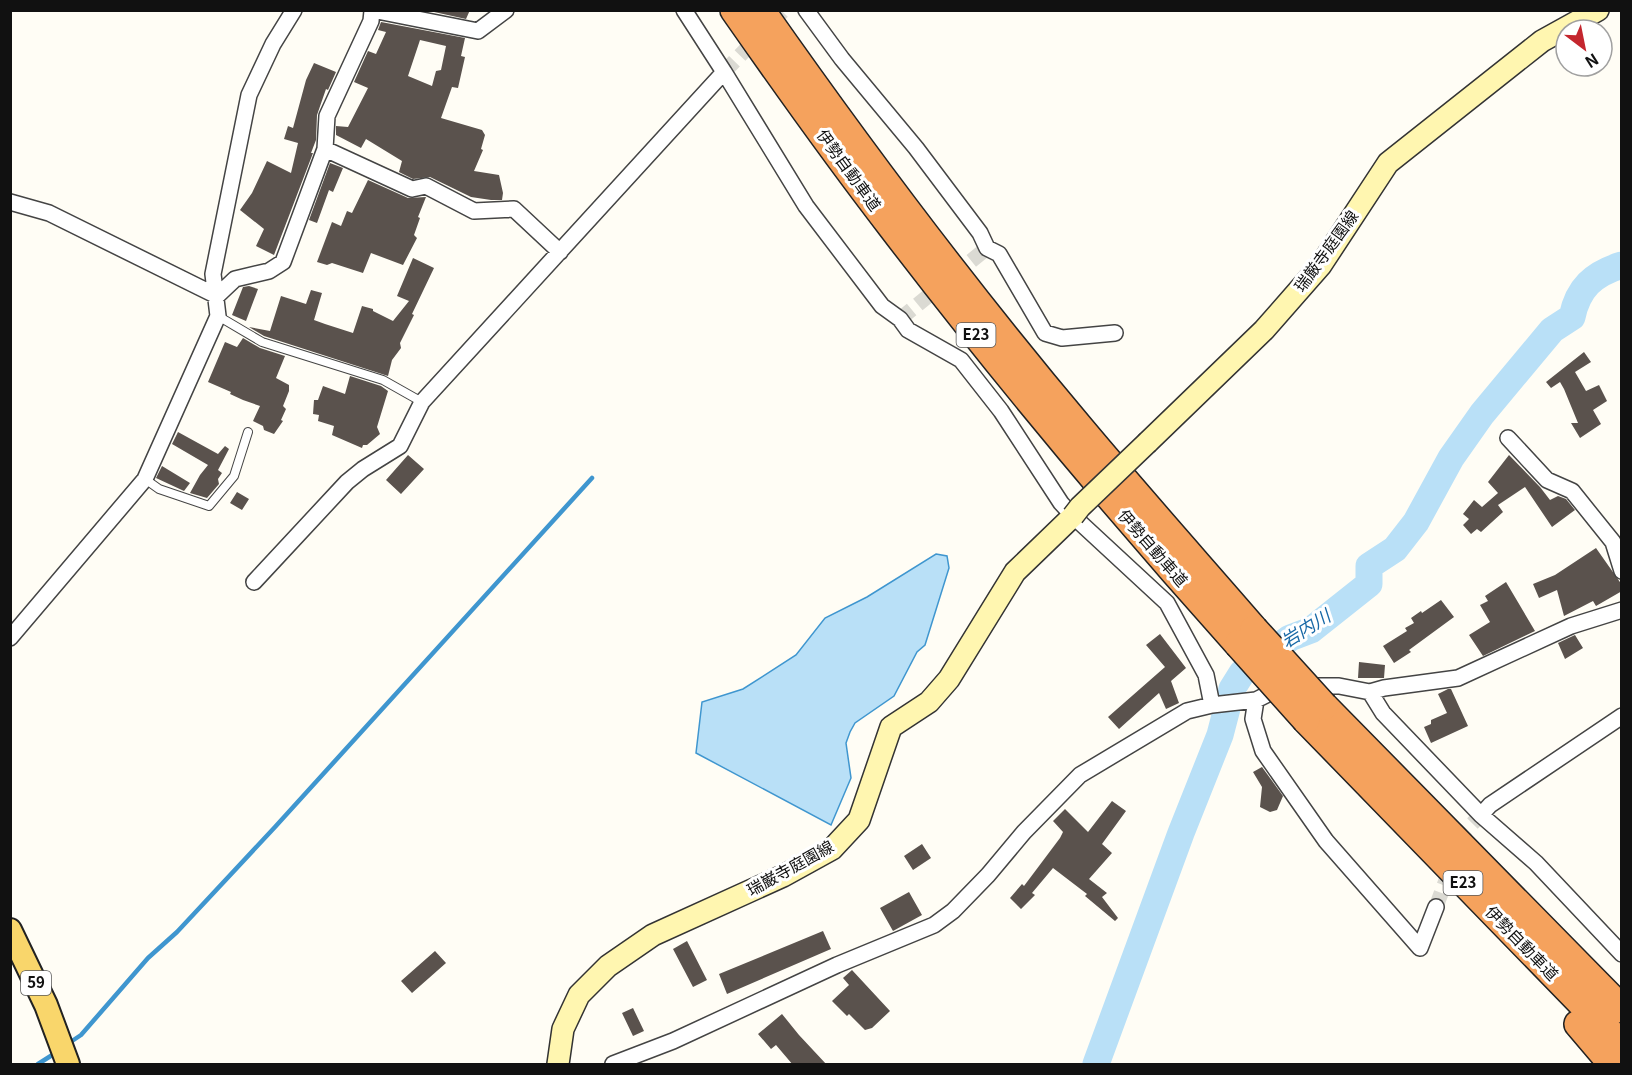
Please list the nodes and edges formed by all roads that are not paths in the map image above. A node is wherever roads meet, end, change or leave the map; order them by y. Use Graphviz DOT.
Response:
graph roads {
  1 [pos="294,10"];
  2 [pos="506,10"];
  3 [pos="684,10"];
  4 [pos="734,10"];
  5 [pos="761,10"];
  6 [pos="806,10"];
  7 [pos="1598,10"];
  8 [pos="372,11"];
  9 [pos="724,72"];
  10 [pos="325,149"];
  11 [pos="10,202"];
  12 [pos="560,252"];
  13 [pos="217,296"];
  14 [pos="218,316"];
  15 [pos="1114,333"];
  16 [pos="422,402"];
  17 [pos="248,432"];
  18 [pos="1508,438"];
  19 [pos="145,479"];
  20 [pos="1073,516"];
  21 [pos="1622,571"];
  22 [pos="254,582"];
  23 [pos="1622,610"];
  24 [pos="1246,636"];
  25 [pos="10,638"];
  26 [pos="1370,692"];
  27 [pos="1256,700"];
  28 [pos="1212,705"];
  29 [pos="1315,713"];
  30 [pos="1622,716"];
  31 [pos="1380,798"];
  32 [pos="1481,815"];
  33 [pos="1436,907"];
  34 [pos="10,930"];
  35 [pos="1622,954"];
  36 [pos="1622,1009"];
  37 [pos="1622,1045"];
  38 [pos="67,1063"];
  39 [pos="558,1065"];
  40 [pos="612,1065"];
  41 [pos="1612,1065"];
  1 -- 13 [label="street"];
  2 -- 8 [label="street"];
  3 -- 9 [label="street"];
  4 -- 24 [label="highway, 伊勢自動車道 / E23"];
  5 -- 24 [label="highway, 伊勢自動車道 / E23"];
  6 -- 15 [label="street"];
  7 -- 20 [label="main road, 瑞厳寺庭園線, bridge"];
  8 -- 10 [label="street"];
  9 -- 12 [label="street"];
  9 -- 20 [label="street"];
  10 -- 12 [label="street"];
  10 -- 13 [label="street"];
  11 -- 13 [label="street"];
  12 -- 16 [label="street"];
  13 -- 14 [label="street"];
  14 -- 16 [label="lane"];
  14 -- 19 [label="street"];
  16 -- 22 [label="street"];
  17 -- 19 [label="lane"];
  18 -- 21 [label="street"];
  19 -- 25 [label="street"];
  20 -- 28 [label="street"];
  20 -- 39 [label="main road, 瑞巌寺庭園線"];
  23 -- 26 [label="street"];
  24 -- 29 [label="highway, 伊勢自動車道, bridge"];
  26 -- 27 [label="street"];
  26 -- 32 [label="street"];
  27 -- 28 [label="street"];
  27 -- 33 [label="street"];
  28 -- 40 [label="street"];
  29 -- 31 [label="highway, 伊勢自動車道 / E23"];
  29 -- 36 [label="highway, 伊勢自動車道 / E23"];
  30 -- 32 [label="street"];
  31 -- 37 [label="highway, 伊勢自動車道 / E23"];
  31 -- 41 [label="highway"];
  32 -- 35 [label="street"];
  34 -- 38 [label="main road, 59"];
}
